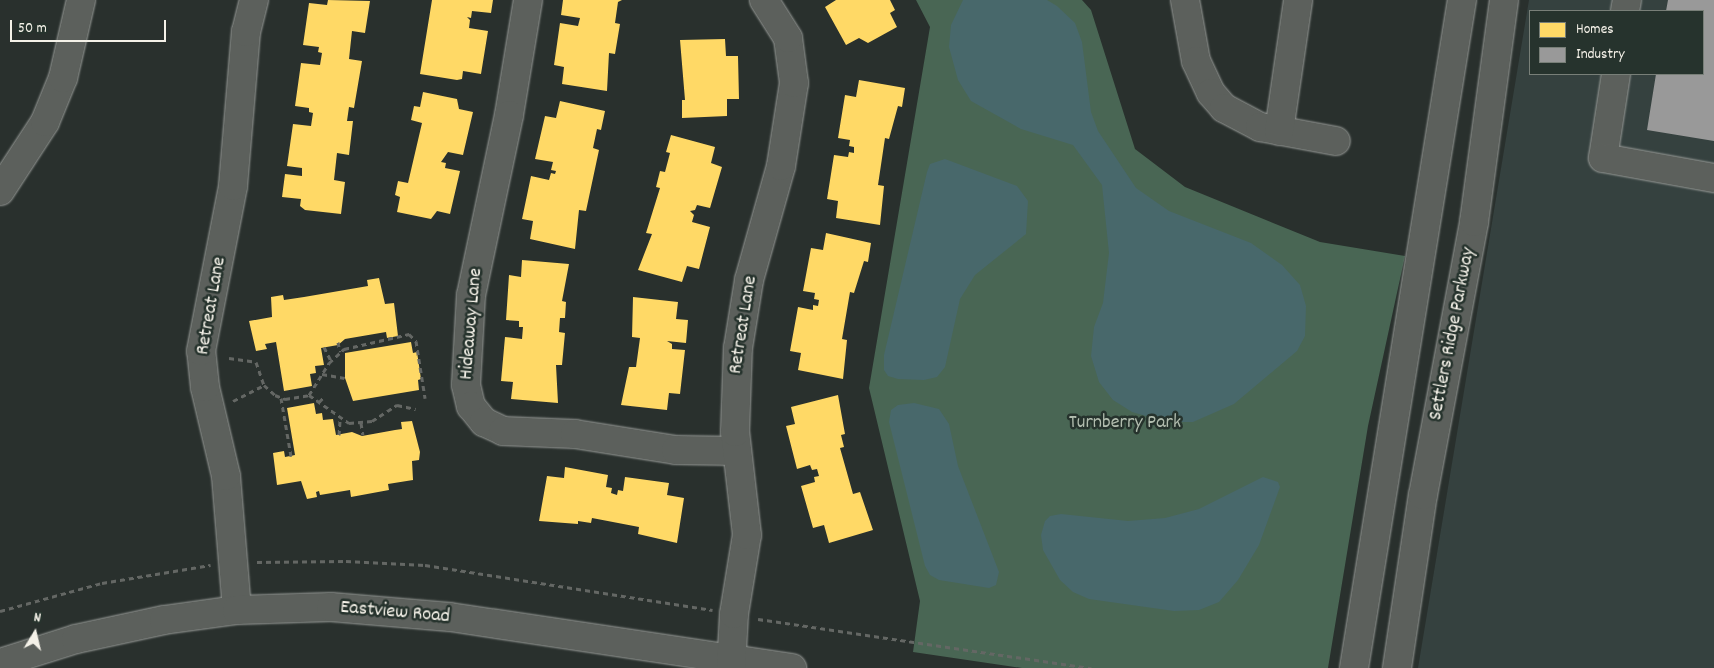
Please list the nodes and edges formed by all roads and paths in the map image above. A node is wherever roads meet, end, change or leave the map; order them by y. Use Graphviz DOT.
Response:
graph roads {
  1 [pos="81,0"];
  2 [pos="254,0"];
  3 [pos="528,0"];
  4 [pos="764,0"];
  5 [pos="1185,0"];
  6 [pos="1298,0"];
  7 [pos="1462,0"];
  8 [pos="1504,0"];
  9 [pos="1616,75"];
  10 [pos="1279,131"];
  11 [pos="1336,141"];
  12 [pos="1714,178"];
  13 [pos="0,191"];
  14 [pos="338,342"];
  15 [pos="324,347"];
  16 [pos="340,352"];
  17 [pos="229,358"];
  18 [pos="331,361"];
  19 [pos="322,374"];
  20 [pos="345,378"];
  21 [pos="316,383"];
  22 [pos="264,385"];
  23 [pos="320,386"];
  24 [pos="309,395"];
  25 [pos="281,398"];
  26 [pos="323,398"];
  27 [pos="425,398"];
  28 [pos="319,402"];
  29 [pos="416,409"];
  30 [pos="210,413"];
  31 [pos="340,419"];
  32 [pos="361,423"];
  33 [pos="339,435"];
  34 [pos="363,435"];
  35 [pos="736,452"];
  36 [pos="291,456"];
  37 [pos="261,562"];
  38 [pos="205,566"];
  39 [pos="702,608"];
  40 [pos="237,610"];
  41 [pos="0,611"];
  42 [pos="765,620"];
  43 [pos="0,663"];
  44 [pos="732,664"];
  45 [pos="792,668"];
  46 [pos="1091,668"];
  47 [pos="1354,668"];
  48 [pos="1397,668"];
  1 -- 13 [label="street"];
  2 -- 30 [label="street, Retreat Lane"];
  3 -- 35 [label="street, Hideaway Lane"];
  4 -- 35 [label="street, Retreat Lane"];
  5 -- 10 [label="street"];
  6 -- 10 [label="street"];
  7 -- 47 [label="street, Settlers Ridge Parkway"];
  8 -- 48 [label="street, Settlers Ridge Parkway"];
  9 -- 12 [label="street"];
  10 -- 11 [label="street"];
  14 -- 16 [label="path"];
  15 -- 18 [label="path"];
  16 -- 18 [label="path"];
  16 -- 27 [label="path"];
  17 -- 22 [label="path"];
  18 -- 19 [label="path"];
  19 -- 20 [label="path"];
  19 -- 21 [label="path"];
  21 -- 23 [label="path"];
  21 -- 24 [label="path"];
  22 -- 25 [label="path"];
  22 -- 30 [label="path"];
  24 -- 25 [label="path"];
  24 -- 28 [label="path"];
  25 -- 36 [label="path"];
  26 -- 28 [label="path"];
  28 -- 31 [label="path"];
  29 -- 32 [label="path"];
  30 -- 40 [label="street, Retreat Lane"];
  31 -- 32 [label="path"];
  31 -- 33 [label="path"];
  32 -- 34 [label="path"];
  35 -- 44 [label="street, Retreat Lane"];
  37 -- 39 [label="path"];
  38 -- 41 [label="path"];
  40 -- 43 [label="street, Eastview Road"];
  40 -- 44 [label="street, Eastview Road"];
  42 -- 46 [label="path"];
  44 -- 45 [label="street, Eastview Road"];
}
